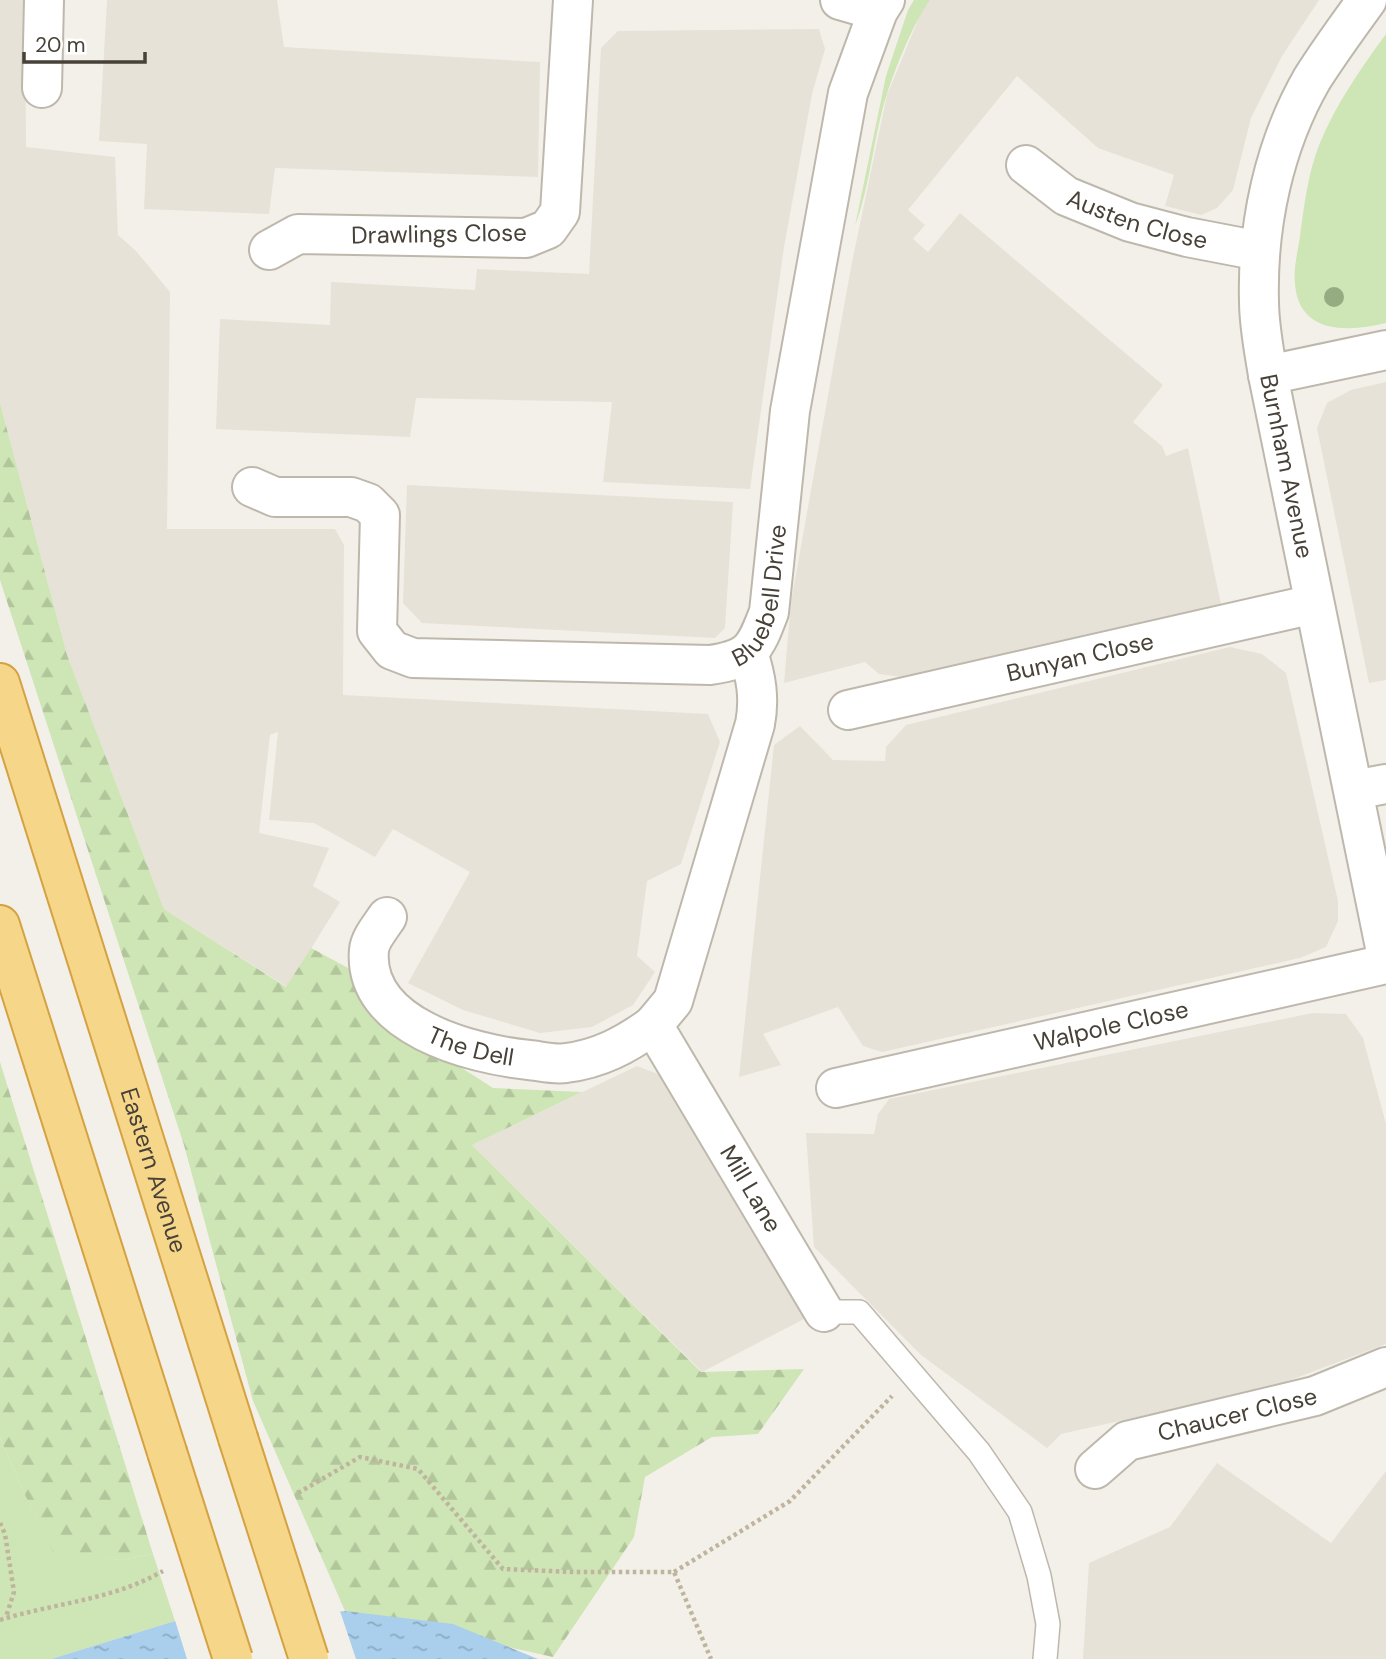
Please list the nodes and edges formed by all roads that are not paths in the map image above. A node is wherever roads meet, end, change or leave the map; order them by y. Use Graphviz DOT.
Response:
graph roads {
  1 [pos="44,0"];
  2 [pos="571,0"];
  3 [pos="585,0"];
  4 [pos="840,0"];
  5 [pos="1367,0"];
  6 [pos="881,5"];
  7 [pos="43,88"];
  8 [pos="1026,165"];
  9 [pos="269,250"];
  10 [pos="1261,251"];
  11 [pos="1386,350"];
  12 [pos="1268,375"];
  13 [pos="252,487"];
  14 [pos="1314,604"];
  15 [pos="748,652"];
  16 [pos="0,683"];
  17 [pos="848,710"];
  18 [pos="1370,787"];
  19 [pos="387,917"];
  20 [pos="0,925"];
  21 [pos="1386,952"];
  22 [pos="1386,964"];
  23 [pos="653,1025"];
  24 [pos="835,1088"];
  25 [pos="824,1312"];
  26 [pos="1386,1367"];
  27 [pos="1095,1469"];
  28 [pos="233,1659"];
  29 [pos="309,1659"];
  30 [pos="1045,1659"];
  1 -- 7 [label="street"];
  2 -- 3 [label="street"];
  2 -- 9 [label="street, Drawlings Close"];
  4 -- 6 [label="street"];
  5 -- 10 [label="street, Burnham Avenue"];
  6 -- 15 [label="street, Bluebell Drive"];
  8 -- 10 [label="street, Austen Close"];
  10 -- 12 [label="street, Burnham Avenue"];
  11 -- 12 [label="street"];
  12 -- 14 [label="street, Burnham Avenue"];
  13 -- 15 [label="street, Bluebell Drive"];
  14 -- 17 [label="street, Bunyan Close"];
  14 -- 18 [label="street, Burnham Avenue"];
  15 -- 23 [label="street"];
  16 -- 29 [label="highway, Eastern Avenue, bridge"];
  18 -- 21 [label="street, Burnham Avenue"];
  19 -- 23 [label="street, The Dell"];
  20 -- 28 [label="highway, bridge"];
  22 -- 24 [label="street, Walpole Close"];
  23 -- 25 [label="street, Mill Lane"];
  25 -- 30 [label="lane, Mill Lane"];
  26 -- 27 [label="street, Chaucer Close"];
}
